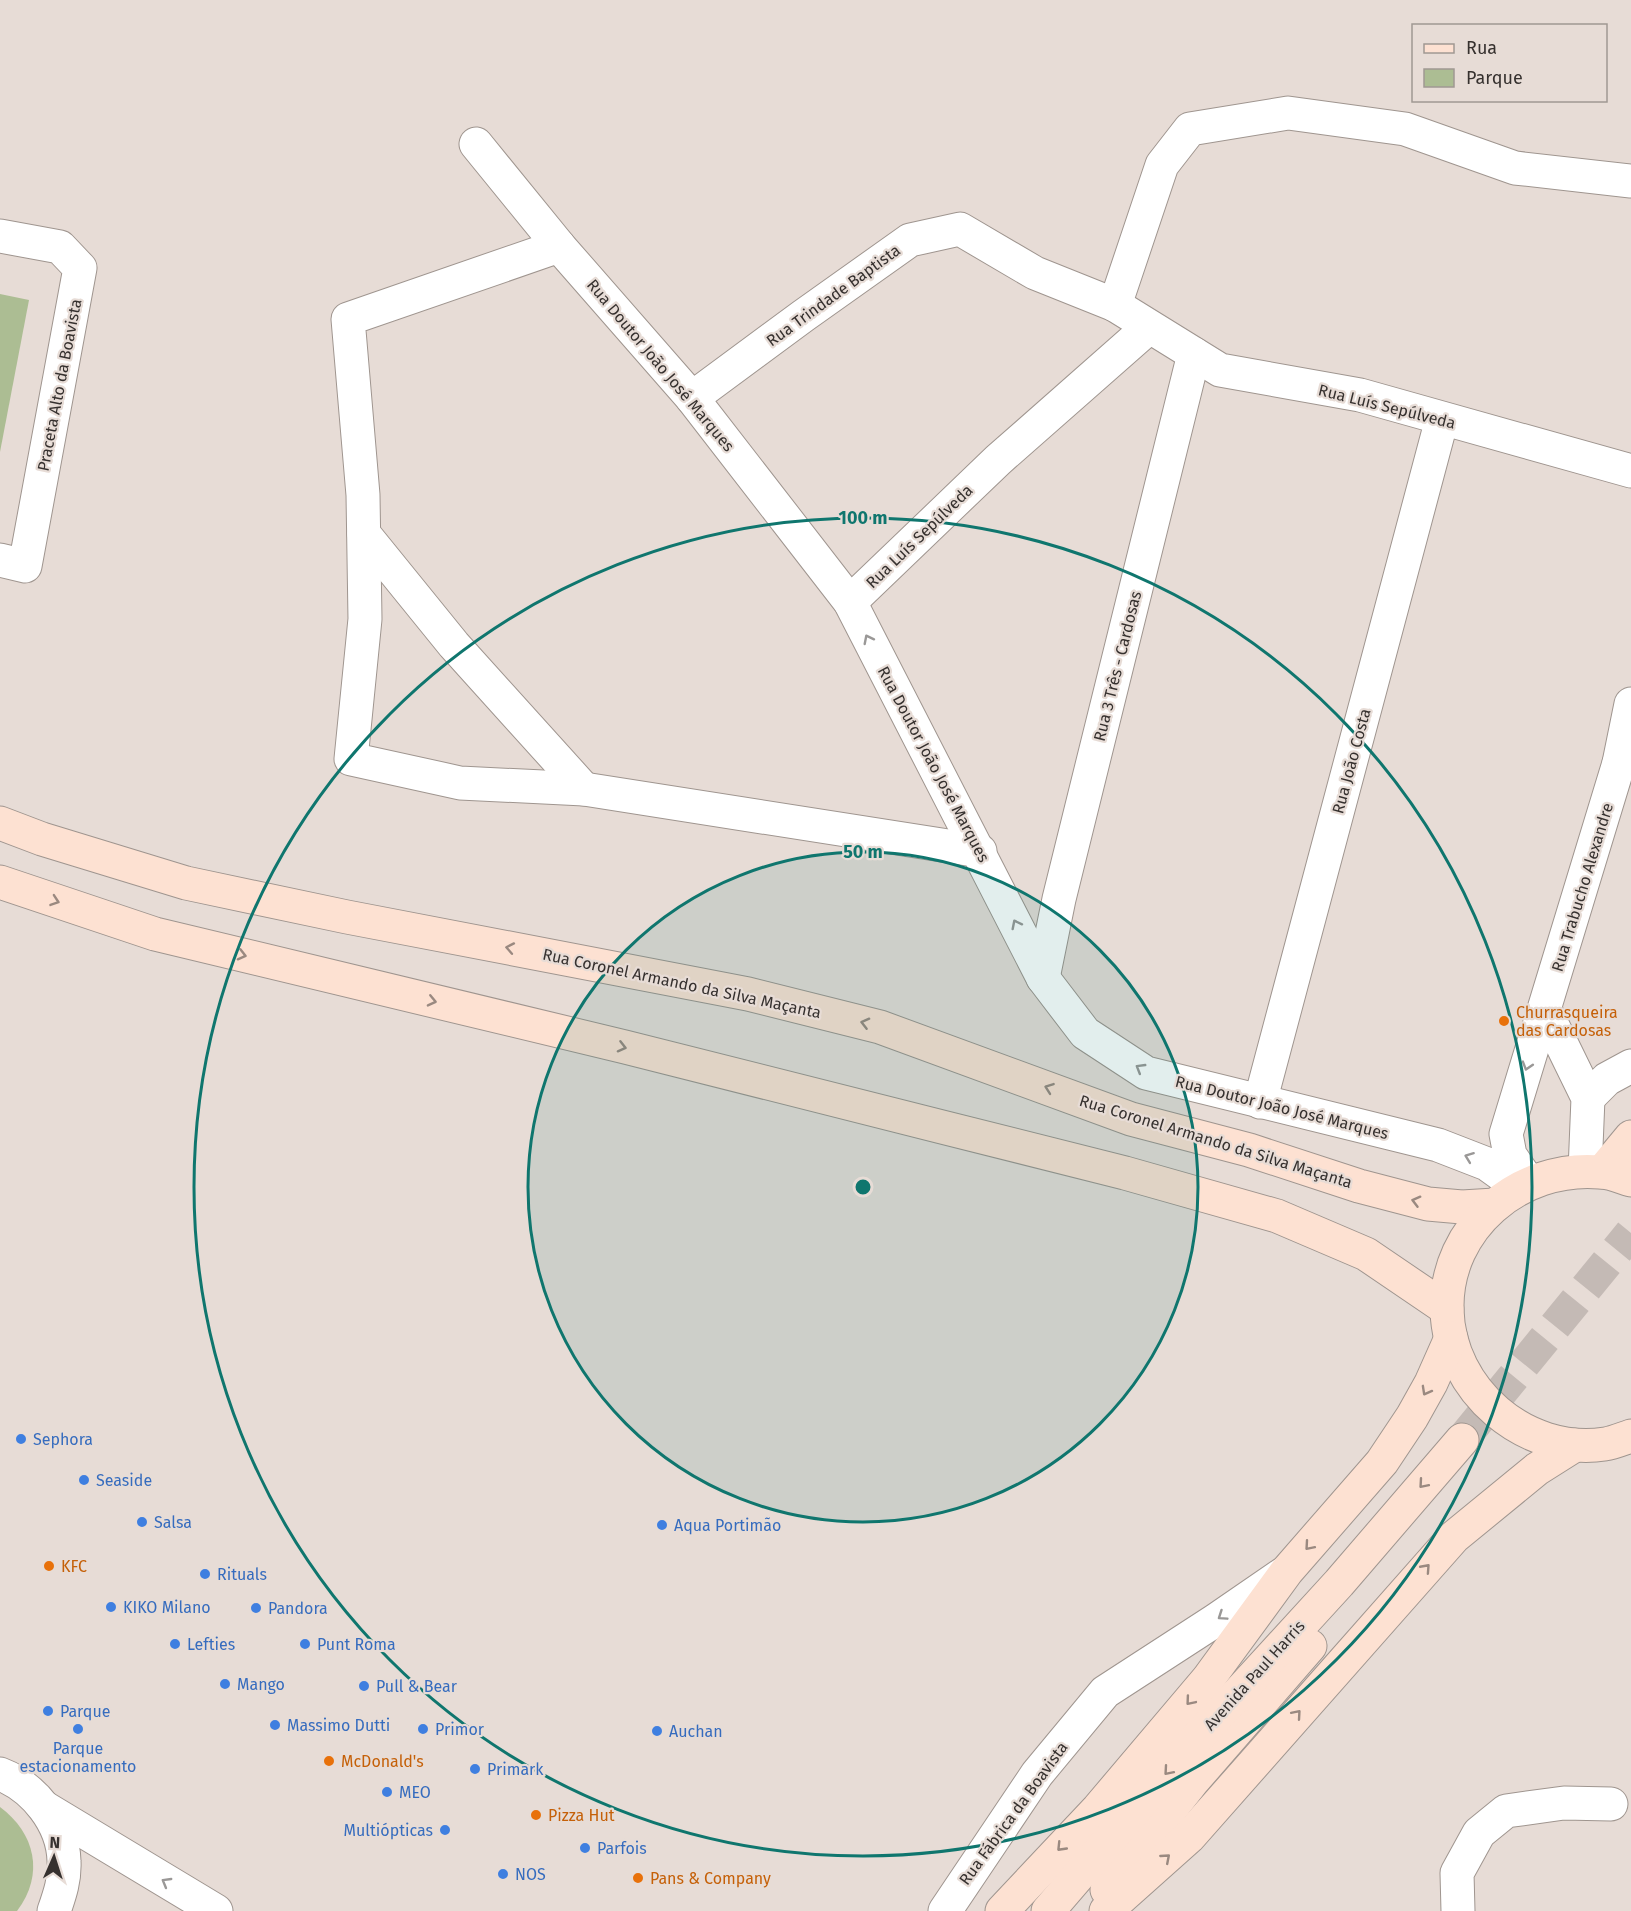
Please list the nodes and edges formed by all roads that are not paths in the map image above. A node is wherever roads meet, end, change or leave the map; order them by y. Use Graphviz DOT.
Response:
graph roads {
  1 [pos="476,144"];
  2 [pos="1631,181"];
  3 [pos="0,236"];
  4 [pos="559,246"];
  5 [pos="1115,305"];
  6 [pos="1149,327"];
  7 [pos="1194,354"];
  8 [pos="693,398"];
  9 [pos="1442,419"];
  10 [pos="1631,471"];
  11 [pos="364,534"];
  12 [pos="0,560"];
  13 [pos="850,602"];
  14 [pos="1631,704"];
  15 [pos="1625,758"];
  16 [pos="584,789"];
  17 [pos="0,823"];
  18 [pos="980,851"];
  19 [pos="0,882"];
  20 [pos="1043,978"];
  21 [pos="1545,1010"];
  22 [pos="1631,1066"];
  23 [pos="1588,1098"];
  24 [pos="1260,1102"];
  25 [pos="1631,1137"];
  26 [pos="1606,1174"];
  27 [pos="1514,1192"];
  28 [pos="1449,1324"];
  29 [pos="1610,1446"];
  30 [pos="1287,1571"];
  31 [pos="0,1774"];
  32 [pos="1611,1804"];
  33 [pos="45,1808"];
  34 [pos="54,1911"];
  35 [pos="216,1911"];
  36 [pos="945,1911"];
  37 [pos="1002,1911"];
  38 [pos="1048,1911"];
  39 [pos="1087,1911"];
  40 [pos="1106,1911"];
  41 [pos="1458,1911"];
  1 -- 4 [label="street, Rua Doutor João José Marques"];
  2 -- 5 [label="street"];
  3 -- 12 [label="street, Praceta Alto da Boavista"];
  4 -- 8 [label="street, Rua Doutor João José Marques"];
  4 -- 11 [label="street"];
  5 -- 6 [label="street, Rua Luís Sepúlveda"];
  5 -- 8 [label="street, Rua Trindade Baptista"];
  6 -- 7 [label="street, Rua Luís Sepúlveda"];
  6 -- 13 [label="street, Rua Luís Sepúlveda"];
  7 -- 9 [label="street, Rua Luís Sepúlveda"];
  7 -- 20 [label="street, Rua 3 Três - Cardosas"];
  8 -- 13 [label="street, Rua Doutor João José Marques"];
  9 -- 10 [label="street, Rua Luís Sepúlveda"];
  9 -- 24 [label="street, Rua João Costa"];
  11 -- 16 [label="street"];
  11 -- 16 [label="street"];
  18 -- 13 [label="street, Rua Doutor João José Marques, one-way"];
  14 -- 15 [label="street, Rua Trabucho Alexandre"];
  15 -- 21 [label="street, Rua Trabucho Alexandre"];
  16 -- 18 [label="street"];
  27 -- 17 [label="main road, Rua Coronel Armando da Silva Maçanta, one-way"];
  20 -- 18 [label="street, Rua Doutor João José Marques, one-way"];
  19 -- 28 [label="main road, one-way"];
  24 -- 20 [label="street, Rua Doutor João José Marques, one-way"];
  21 -- 23 [label="street"];
  21 -- 27 [label="street, Rua Trabucho Alexandre, one-way"];
  22 -- 23 [label="street"];
  23 -- 26 [label="street"];
  27 -- 24 [label="street, Rua Doutor João José Marques, one-way"];
  25 -- 26 [label="main road"];
  26 -- 27 [label="main road"];
  27 -- 28 [label="main road"];
  28 -- 29 [label="main road"];
  28 -- 30 [label="main road, one-way"];
  40 -- 29 [label="main road, one-way"];
  30 -- 36 [label="street, Rua Fábrica da Boavista, one-way"];
  30 -- 37 [label="main road, one-way"];
  31 -- 33 [label="street"];
  32 -- 41 [label="street"];
  33 -- 34 [label="street"];
  35 -- 33 [label="street, one-way"];
  39 -- 38 [label="main road, Avenida Paul Harris, one-way"];
}
